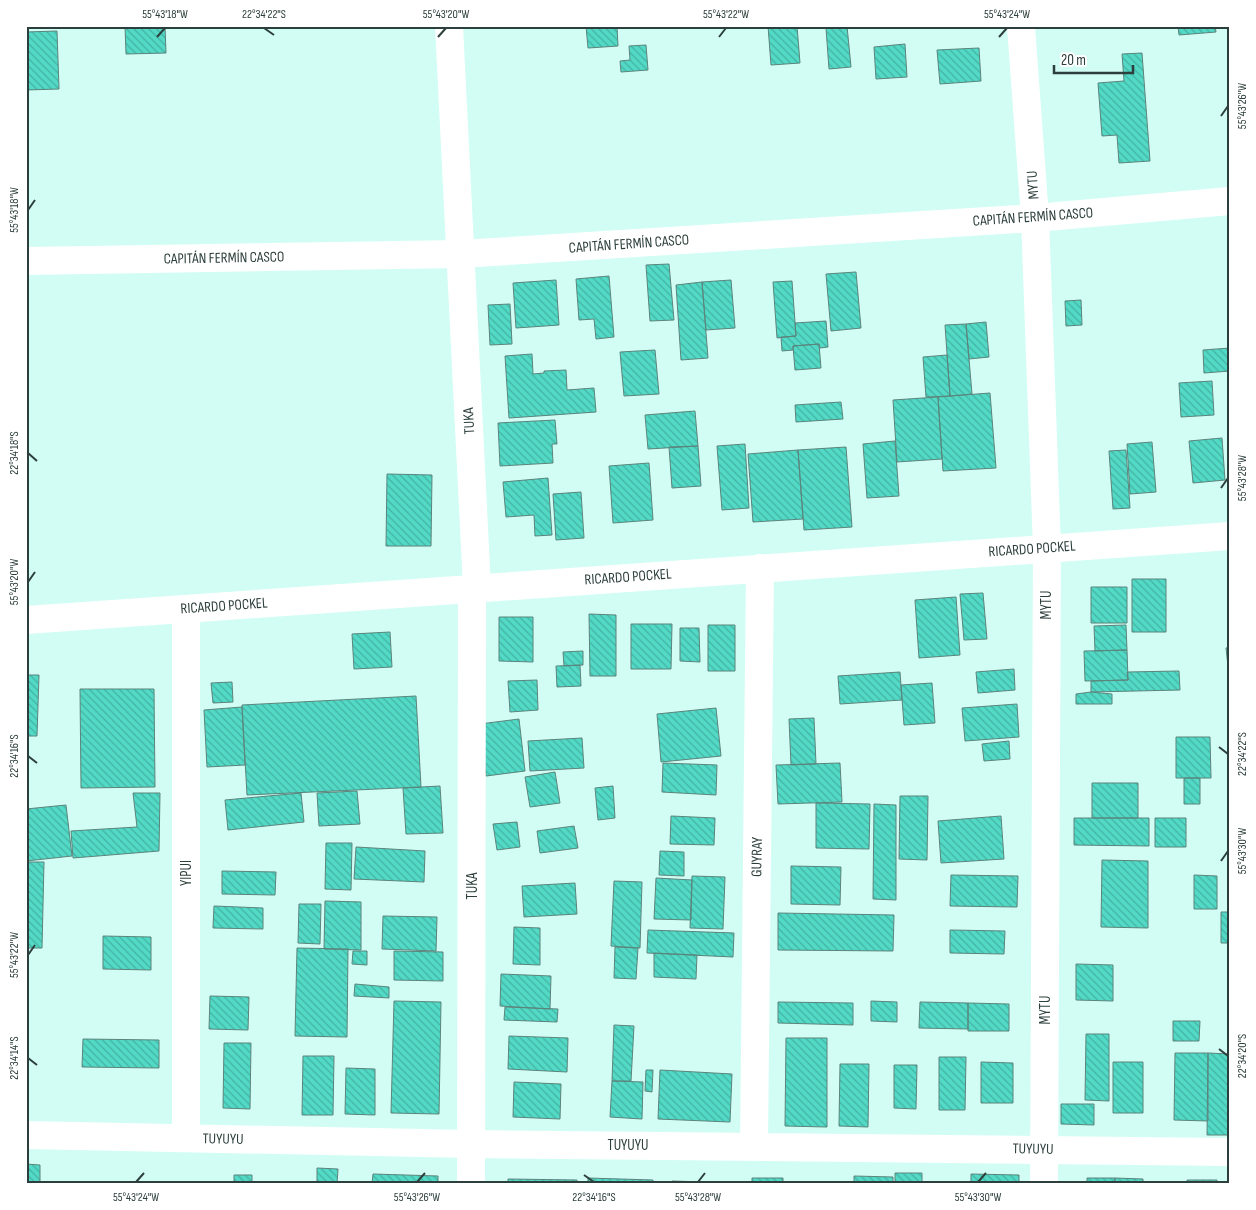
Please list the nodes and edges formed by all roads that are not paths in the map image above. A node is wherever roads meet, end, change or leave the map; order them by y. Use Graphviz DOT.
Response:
graph roads {
  1 [pos="449,26"];
  2 [pos="1021,26"];
  3 [pos="1230,201"];
  4 [pos="1035,218"];
  5 [pos="461,254"];
  6 [pos="26,261"];
  7 [pos="1230,536"];
  8 [pos="1047,548"];
  9 [pos="760,568"];
  10 [pos="475,588"];
  11 [pos="186,609"];
  12 [pos="26,620"];
  13 [pos="26,1135"];
  14 [pos="186,1138"];
  15 [pos="471,1144"];
  16 [pos="754,1146"];
  17 [pos="1044,1149"];
  18 [pos="1230,1152"];
  19 [pos="471,1184"];
  20 [pos="1044,1184"];
  1 -- 5 [label="street, TUKA"];
  2 -- 4 [label="street, MYTU"];
  3 -- 4 [label="street, CAPITÁN FERMÍN CASCO"];
  4 -- 5 [label="street, CAPITÁN FERMÍN CASCO"];
  4 -- 8 [label="street, MYTU"];
  5 -- 6 [label="street, CAPITÁN FERMÍN CASCO"];
  5 -- 10 [label="street, TUKA"];
  7 -- 8 [label="street, RICARDO POCKEL"];
  8 -- 9 [label="street, RICARDO POCKEL"];
  8 -- 17 [label="street, MYTU"];
  9 -- 10 [label="street, RICARDO POCKEL"];
  9 -- 16 [label="street, GUYRAY"];
  10 -- 11 [label="street, RICARDO POCKEL"];
  10 -- 15 [label="street, TUKA"];
  11 -- 12 [label="street, RICARDO POCKEL"];
  11 -- 14 [label="street, YIPUI"];
  13 -- 14 [label="street, TUYUYU"];
  14 -- 15 [label="street, TUYUYU"];
  15 -- 16 [label="street, TUYUYU"];
  15 -- 19 [label="street, TUKA"];
  16 -- 17 [label="street, TUYUYU"];
  17 -- 18 [label="street, TUYUYU"];
  17 -- 20 [label="street, MYTU"];
}
